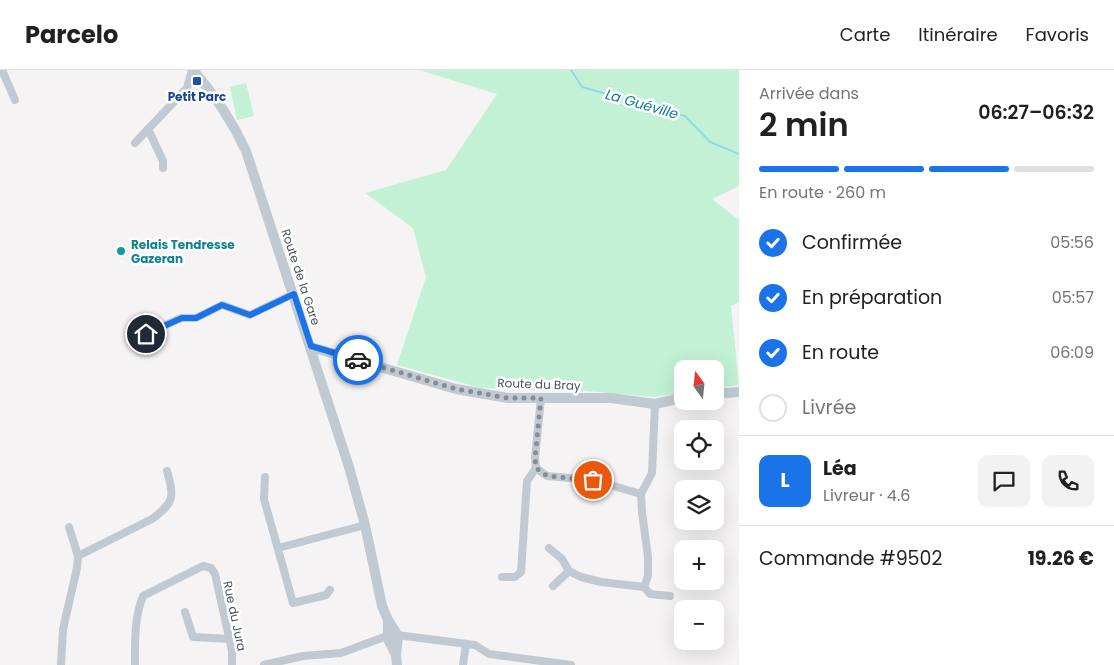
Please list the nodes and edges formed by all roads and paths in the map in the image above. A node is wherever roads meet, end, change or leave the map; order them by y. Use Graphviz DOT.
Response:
graph roads {
  1 [pos="2,70"];
  2 [pos="192,70"];
  3 [pos="16,100"];
  4 [pos="148,129"];
  5 [pos="135,143"];
  6 [pos="163,168"];
  7 [pos="294,294"];
  8 [pos="146,334"];
  9 [pos="311,346"];
  10 [pos="739,392"];
  11 [pos="724,393"];
  12 [pos="541,398"];
  13 [pos="674,400"];
  14 [pos="655,404"];
  15 [pos="536,468"];
  16 [pos="167,471"];
  17 [pos="265,477"];
  18 [pos="641,494"];
  19 [pos="365,524"];
  20 [pos="69,526"];
  21 [pos="278,548"];
  22 [pos="549,548"];
  23 [pos="78,556"];
  24 [pos="570,571"];
  25 [pos="502,577"];
  26 [pos="553,586"];
  27 [pos="644,587"];
  28 [pos="330,590"];
  29 [pos="670,596"];
  30 [pos="185,612"];
  31 [pos="393,637"];
  32 [pos="230,639"];
  33 [pos="466,644"];
  34 [pos="397,660"];
  35 [pos="61,665"];
  36 [pos="135,665"];
  37 [pos="232,665"];
  38 [pos="264,665"];
  39 [pos="463,665"];
  40 [pos="572,665"];
  1 -- 3 [label="street"];
  2 -- 4 [label="street"];
  2 -- 7 [label="street, Route de la Gare"];
  4 -- 5 [label="street"];
  4 -- 6 [label="street"];
  7 -- 8 [label="street"];
  7 -- 9 [label="street, Route de la Gare"];
  9 -- 12 [label="street, Route du Bray"];
  9 -- 19 [label="street, Route de la Gare"];
  10 -- 11 [label="street"];
  12 -- 14 [label="street, Route du Bray"];
  12 -- 15 [label="street"];
  13 -- 14 [label="street, Route du Bray"];
  14 -- 18 [label="street"];
  15 -- 18 [label="street"];
  15 -- 25 [label="street"];
  16 -- 23 [label="street"];
  17 -- 21 [label="street"];
  18 -- 27 [label="street"];
  19 -- 21 [label="street"];
  19 -- 31 [label="street, Route de la Gare"];
  20 -- 23 [label="street"];
  21 -- 28 [label="street"];
  22 -- 24 [label="street"];
  23 -- 35 [label="street"];
  24 -- 26 [label="street"];
  24 -- 27 [label="street"];
  27 -- 29 [label="street"];
  30 -- 32 [label="street"];
  31 -- 33 [label="street"];
  31 -- 34 [label="street, Route de la Gare"];
  31 -- 38 [label="street"];
  32 -- 36 [label="street, Rue du Jura"];
  32 -- 37 [label="street, Rue du Jura"];
  33 -- 39 [label="street"];
  33 -- 40 [label="street"];
}
